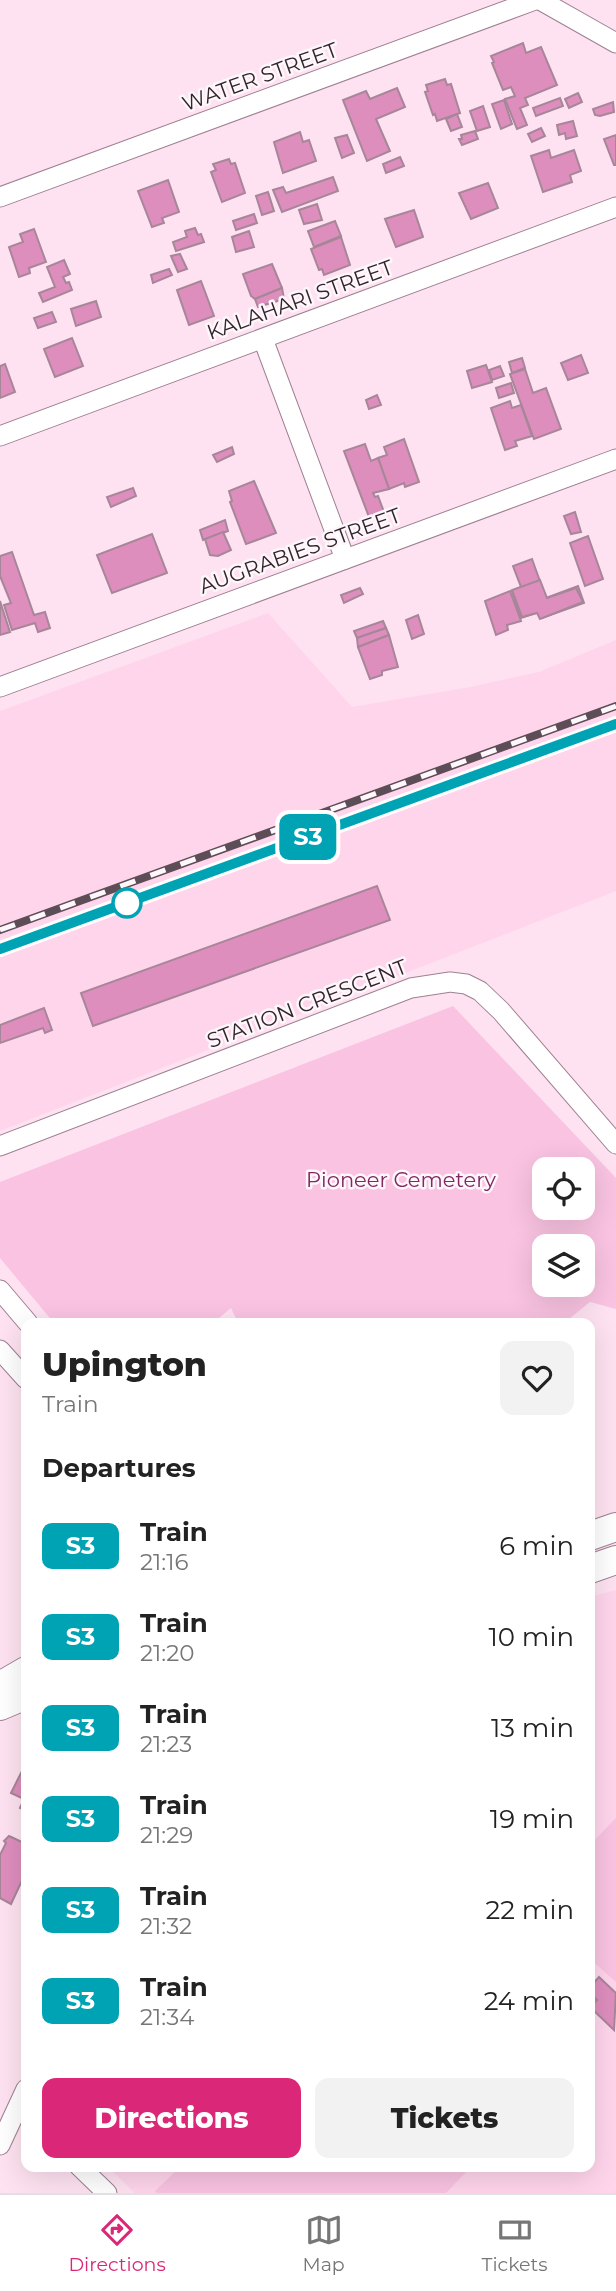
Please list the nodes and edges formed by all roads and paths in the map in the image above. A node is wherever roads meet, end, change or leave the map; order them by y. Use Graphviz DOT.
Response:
graph roads {
  1 [pos="538,0"];
  2 [pos="616,43"];
  3 [pos="0,197"];
  4 [pos="616,207"];
  5 [pos="263,339"];
  6 [pos="0,436"];
  7 [pos="616,459"];
  8 [pos="345,559"];
  9 [pos="0,687"];
  10 [pos="616,1144"];
  11 [pos="0,1146"];
  12 [pos="0,1290"];
  13 [pos="24,1318"];
  14 [pos="0,1350"];
  15 [pos="21,1373"];
  16 [pos="616,1527"];
  17 [pos="595,1534"];
  18 [pos="616,1560"];
  19 [pos="595,1567"];
  20 [pos="21,1674"];
  21 [pos="0,1686"];
  22 [pos="21,1697"];
  23 [pos="0,1706"];
  24 [pos="21,2113"];
  25 [pos="0,2145"];
  26 [pos="85,2172"];
  27 [pos="107,2193"];
  1 -- 2 [label="street"];
  1 -- 3 [label="street, WATER STREET"];
  4 -- 5 [label="street, KALAHARI STREET"];
  5 -- 6 [label="street, KALAHARI STREET"];
  5 -- 8 [label="street"];
  7 -- 8 [label="street, AUGRABIES STREET"];
  8 -- 9 [label="street, AUGRABIES STREET"];
  10 -- 11 [label="street, STATION CRESCENT"];
  12 -- 13 [label="street"];
  14 -- 15 [label="street"];
  16 -- 17 [label="street"];
  18 -- 19 [label="street"];
  20 -- 21 [label="street"];
  22 -- 23 [label="street"];
  24 -- 25 [label="street"];
  26 -- 27 [label="street"];
}
